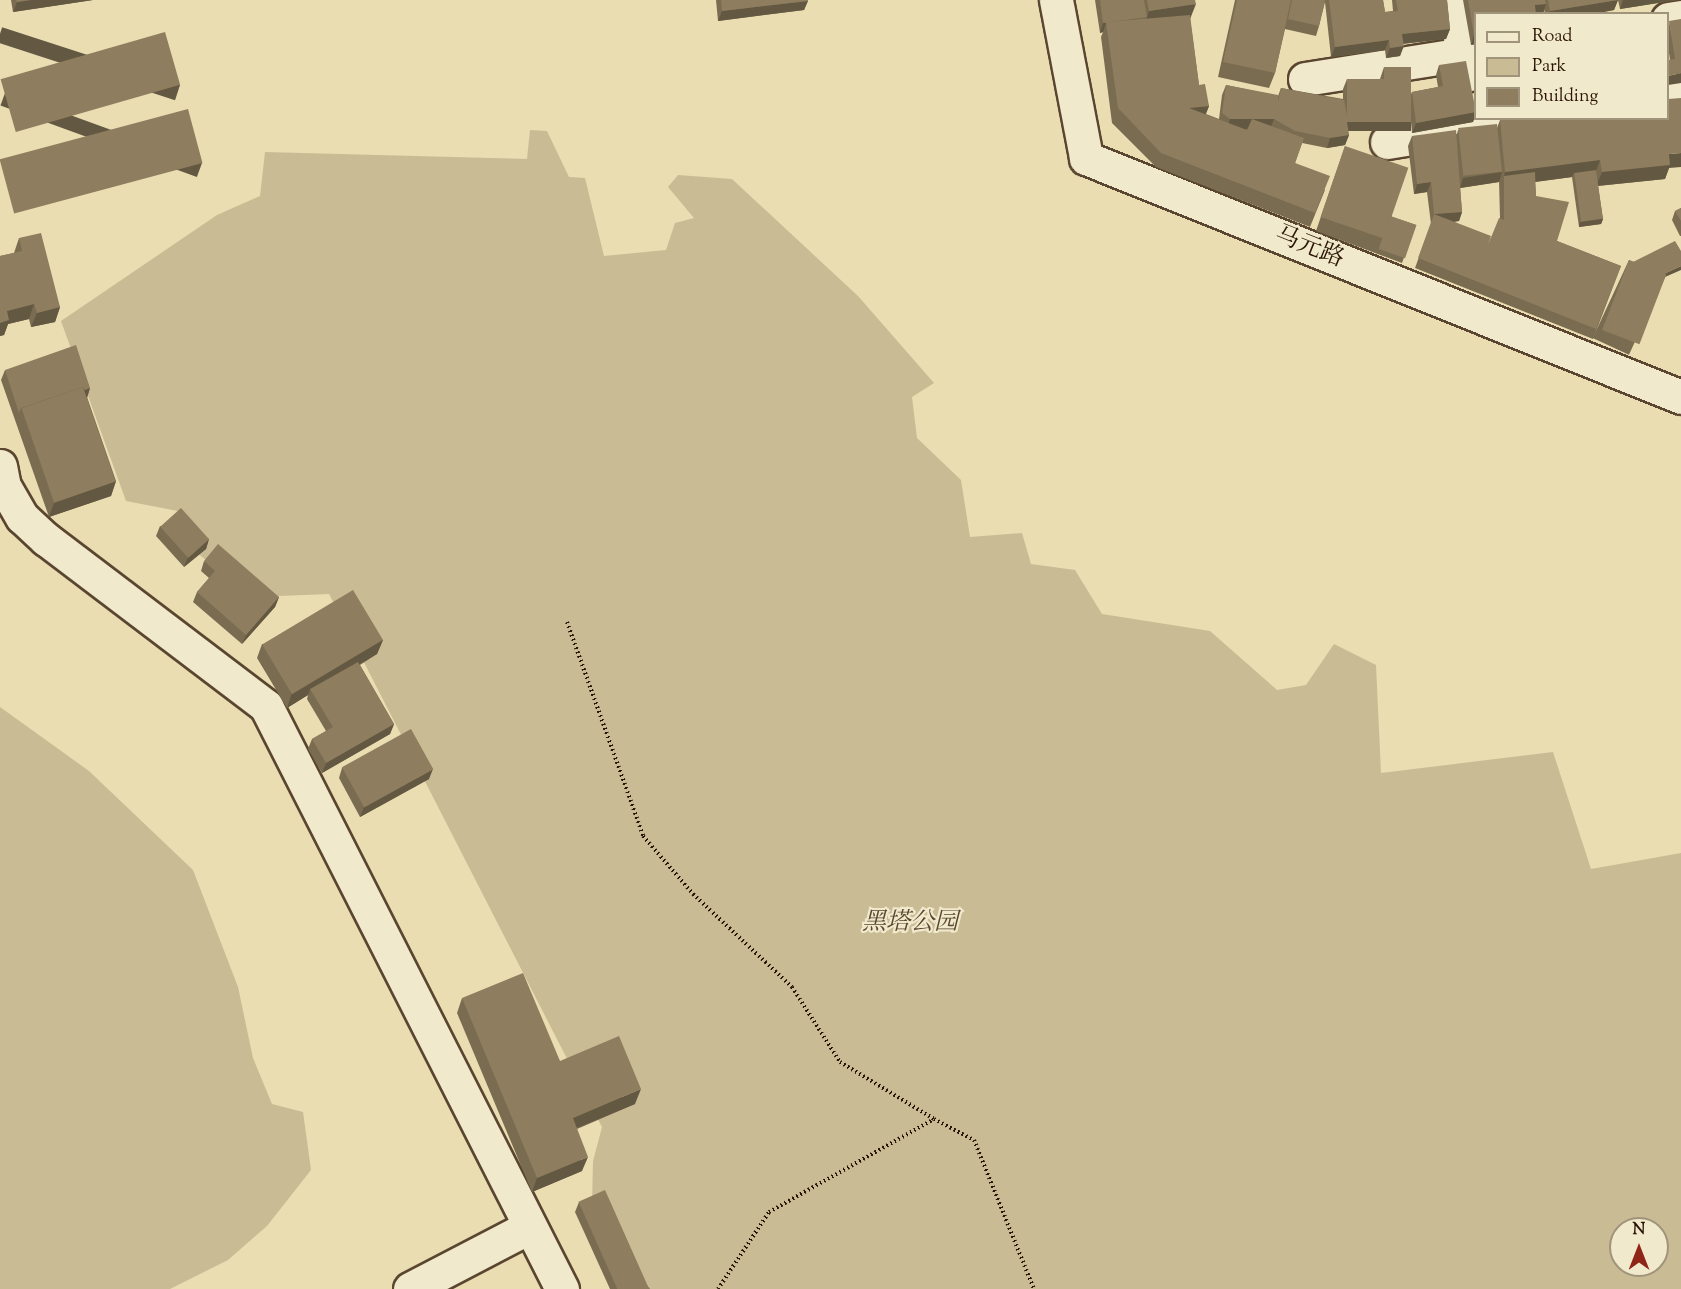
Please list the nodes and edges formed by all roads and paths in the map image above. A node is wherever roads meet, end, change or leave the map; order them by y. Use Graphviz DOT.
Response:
graph roads {
  1 [pos="1056,0"];
  2 [pos="1453,0"];
  3 [pos="1469,53"];
  4 [pos="1305,79"];
  5 [pos="1474,106"];
  6 [pos="1475,120"];
  7 [pos="1520,120"];
  8 [pos="1476,127"];
  9 [pos="1387,142"];
  10 [pos="1681,397"];
  11 [pos="0,466"];
  12 [pos="567,622"];
  13 [pos="934,1119"];
  14 [pos="529,1227"];
  15 [pos="410,1289"];
  16 [pos="562,1289"];
  17 [pos="718,1289"];
  18 [pos="1034,1289"];
  1 -- 10 [label="street, 马元路"];
  2 -- 3 [label="street"];
  3 -- 4 [label="street"];
  3 -- 5 [label="street"];
  6 -- 8 [label="street"];
  7 -- 8 [label="street"];
  8 -- 9 [label="street"];
  11 -- 14 [label="street"];
  12 -- 13 [label="path"];
  13 -- 17 [label="path"];
  13 -- 18 [label="path"];
  14 -- 15 [label="street"];
  14 -- 16 [label="street"];
}
